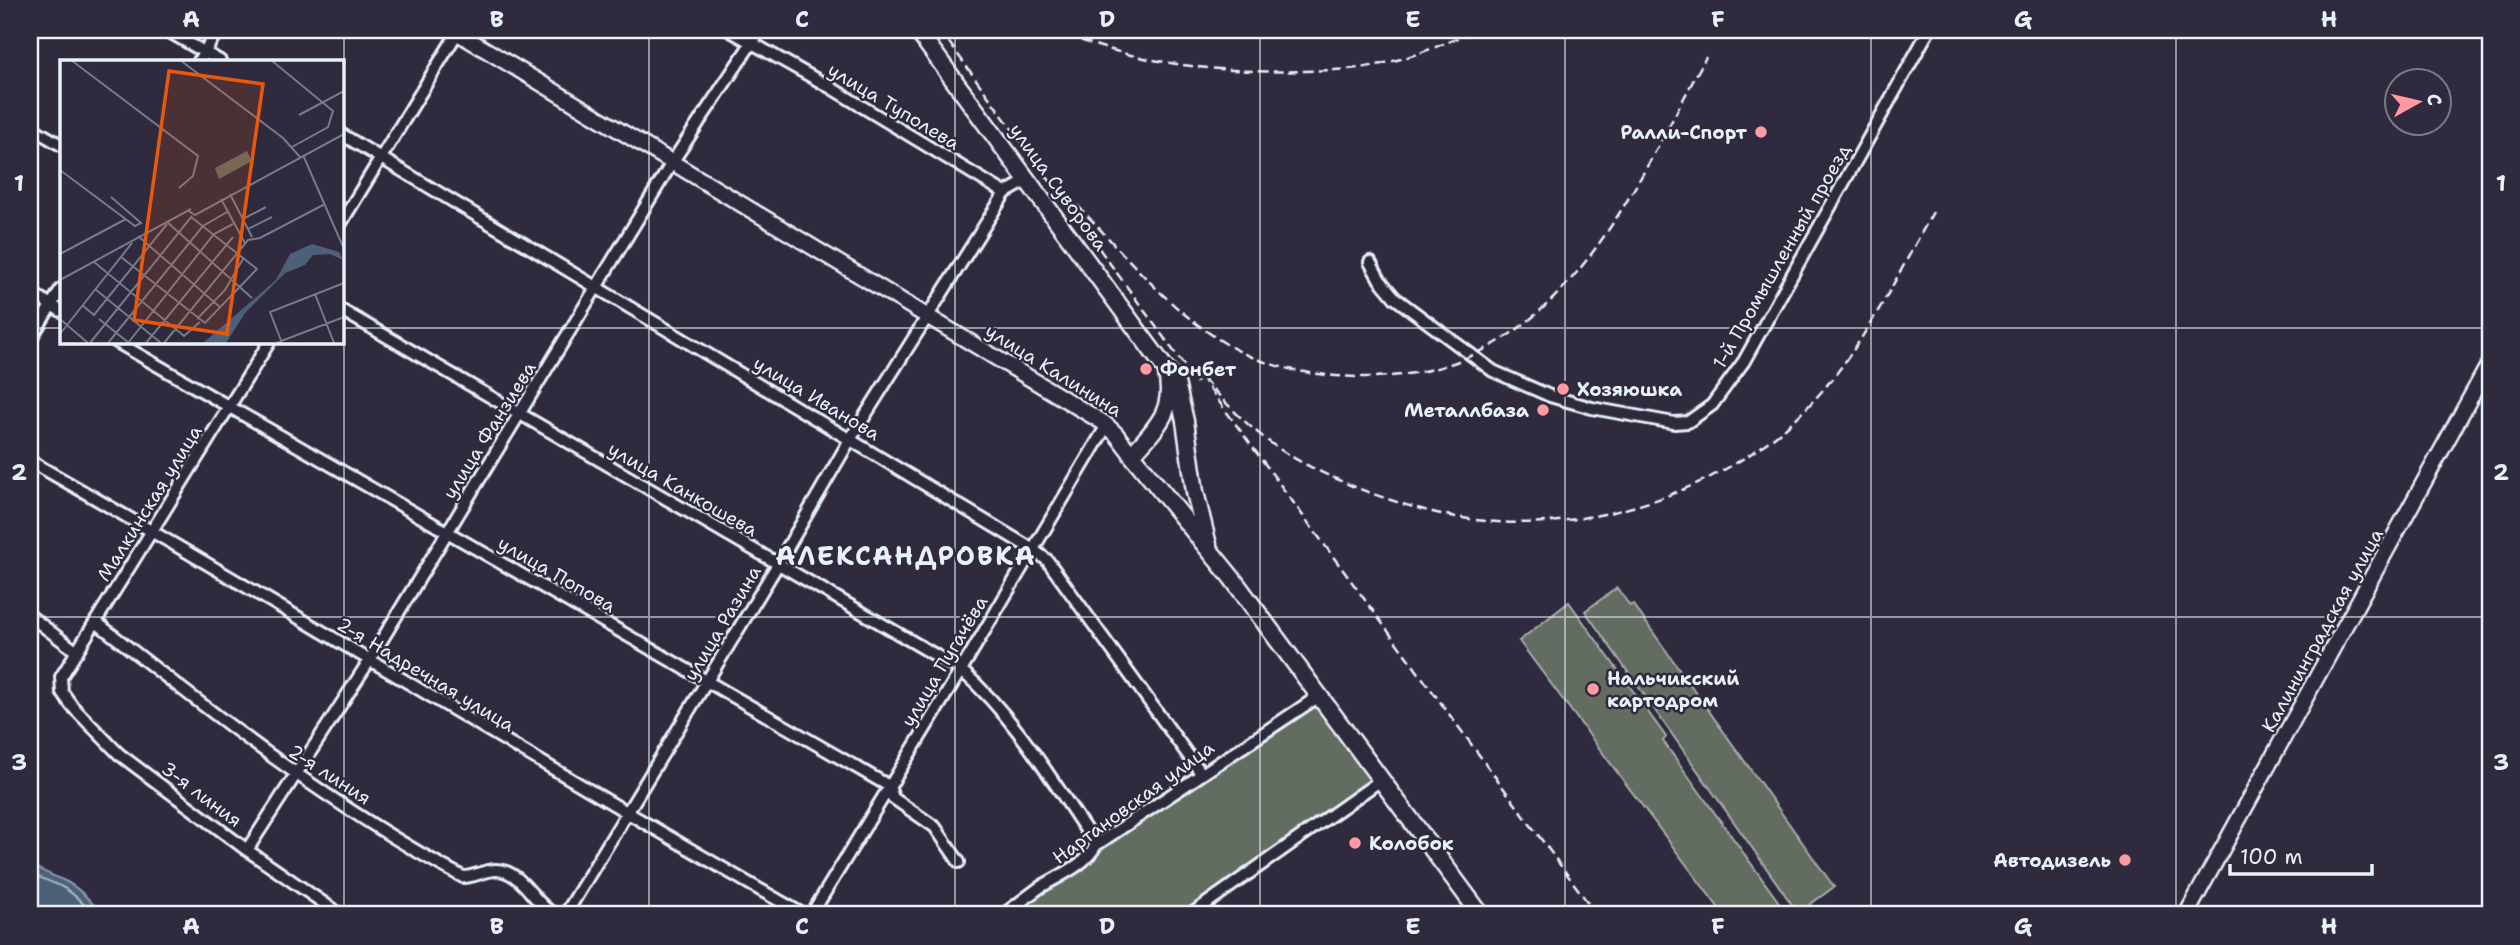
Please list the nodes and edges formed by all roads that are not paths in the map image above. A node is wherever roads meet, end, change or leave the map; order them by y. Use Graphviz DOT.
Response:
graph roads {
  1 [pos="166,30"];
  2 [pos="218,30"];
  3 [pos="729,30"];
  4 [pos="760,30"];
  5 [pos="917,30"];
  6 [pos="1928,30"];
  7 [pos="456,31"];
  8 [pos="752,44"];
  9 [pos="202,57"];
  10 [pos="30,127"];
  11 [pos="343,135"];
  12 [pos="60,144"];
  13 [pos="380,158"];
  14 [pos="673,162"];
  15 [pos="1028,180"];
  16 [pos="1004,193"];
  17 [pos="343,220"];
  18 [pos="1370,262"];
  19 [pos="598,288"];
  20 [pos="30,292"];
  21 [pos="56,308"];
  22 [pos="343,311"];
  23 [pos="929,316"];
  24 [pos="30,340"];
  25 [pos="118,343"];
  26 [pos="269,343"];
  27 [pos="2490,362"];
  28 [pos="1166,369"];
  29 [pos="229,408"];
  30 [pos="520,415"];
  31 [pos="1107,425"];
  32 [pos="851,438"];
  33 [pos="1132,455"];
  34 [pos="30,461"];
  35 [pos="152,531"];
  36 [pos="447,532"];
  37 [pos="1032,549"];
  38 [pos="1210,551"];
  39 [pos="778,564"];
  40 [pos="30,616"];
  41 [pos="96,622"];
  42 [pos="77,652"];
  43 [pos="369,661"];
  44 [pos="961,670"];
  45 [pos="707,680"];
  46 [pos="60,683"];
  47 [pos="1319,696"];
  48 [pos="1201,773"];
  49 [pos="296,774"];
  50 [pos="1381,780"];
  51 [pos="889,786"];
  52 [pos="626,814"];
  53 [pos="1096,845"];
  54 [pos="247,850"];
  55 [pos="959,862"];
  56 [pos="341,915"];
  57 [pos="556,915"];
  58 [pos="565,915"];
  59 [pos="804,915"];
  60 [pos="811,915"];
  61 [pos="1003,915"];
  62 [pos="1190,915"];
  63 [pos="1481,915"];
  64 [pos="2186,915"];
  1 -- 9 [label="street"];
  2 -- 9 [label="street"];
  3 -- 8 [label="street, улица Туполева"];
  4 -- 8 [label="street, улица Фанзиева"];
  5 -- 15 [label="main road, улица Суворова"];
  6 -- 18 [label="street, 1-й Промышленный проезд"];
  7 -- 13 [label="street"];
  7 -- 14 [label="street, улица Калинина"];
  8 -- 14 [label="street, улица Фанзиева"];
  8 -- 16 [label="street, улица Туполева"];
  10 -- 12 [label="street"];
  11 -- 13 [label="street, улица Иванова"];
  13 -- 17 [label="street"];
  13 -- 19 [label="street, улица Иванова"];
  14 -- 19 [label="street, улица Фанзиева"];
  14 -- 23 [label="street, улица Калинина"];
  15 -- 16 [label="street"];
  15 -- 28 [label="main road, улица Суворова"];
  16 -- 23 [label="street, улица Разина"];
  19 -- 30 [label="street, улица Фанзиева"];
  19 -- 32 [label="street, улица Иванова"];
  20 -- 21 [label="street"];
  21 -- 24 [label="street"];
  22 -- 30 [label="street, улица Канкошева"];
  23 -- 31 [label="street, улица Калинина"];
  23 -- 32 [label="street, улица Разина"];
  25 -- 29 [label="street, улица Попова"];
  26 -- 29 [label="street, Малкинская улица"];
  27 -- 64 [label="street, Калининградская улица"];
  28 -- 33 [label="main road"];
  28 -- 38 [label="main road, улица Суворова"];
  29 -- 35 [label="street, Малкинская улица"];
  29 -- 36 [label="street, улица Попова"];
  30 -- 36 [label="street, улица Фанзиева"];
  30 -- 39 [label="street, улица Канкошева"];
  31 -- 33 [label="street, улица Калинина"];
  31 -- 37 [label="street, улица Пугачёва"];
  32 -- 37 [label="street, улица Иванова"];
  32 -- 39 [label="street, улица Разина"];
  33 -- 38 [label="main road, улица Калинина"];
  34 -- 35 [label="street, 2-я Надречная улица"];
  35 -- 41 [label="street, Малкинская улица"];
  35 -- 43 [label="street, 2-я Надречная улица"];
  36 -- 43 [label="street, улица Фанзиева"];
  36 -- 45 [label="street, улица Попова"];
  37 -- 44 [label="street, улица Пугачёва"];
  37 -- 48 [label="street, улица Иванова"];
  38 -- 47 [label="main road, улица Калинина"];
  39 -- 44 [label="street, улица Канкошева"];
  39 -- 45 [label="street, улица Разина"];
  40 -- 42 [label="street"];
  41 -- 42 [label="street, Малкинская улица"];
  41 -- 49 [label="street, 2-я линия"];
  42 -- 46 [label="street, Малкинская улица"];
  43 -- 49 [label="street, улица Фанзиева"];
  43 -- 52 [label="street, 2-я Надречная улица"];
  44 -- 51 [label="street, улица Пугачёва"];
  44 -- 53 [label="street, улица Канкошева"];
  45 -- 51 [label="street, улица Попова"];
  45 -- 52 [label="street, улица Разина"];
  46 -- 54 [label="street, 3-я линия"];
  47 -- 48 [label="street, Нартановская улица"];
  47 -- 50 [label="main road, улица Калинина"];
  48 -- 53 [label="street, Нартановская улица"];
  49 -- 54 [label="street, улица Фанзиева"];
  49 -- 57 [label="street, 2-я линия"];
  50 -- 62 [label="street"];
  50 -- 63 [label="main road, улица Калинина"];
  51 -- 55 [label="street, улица Попова"];
  51 -- 60 [label="street, улица Пугачёва"];
  52 -- 58 [label="street, улица Разина"];
  52 -- 59 [label="street, 2-я Надречная улица"];
  53 -- 61 [label="street, Нартановская улица"];
  54 -- 56 [label="street, 3-я линия"];
}
